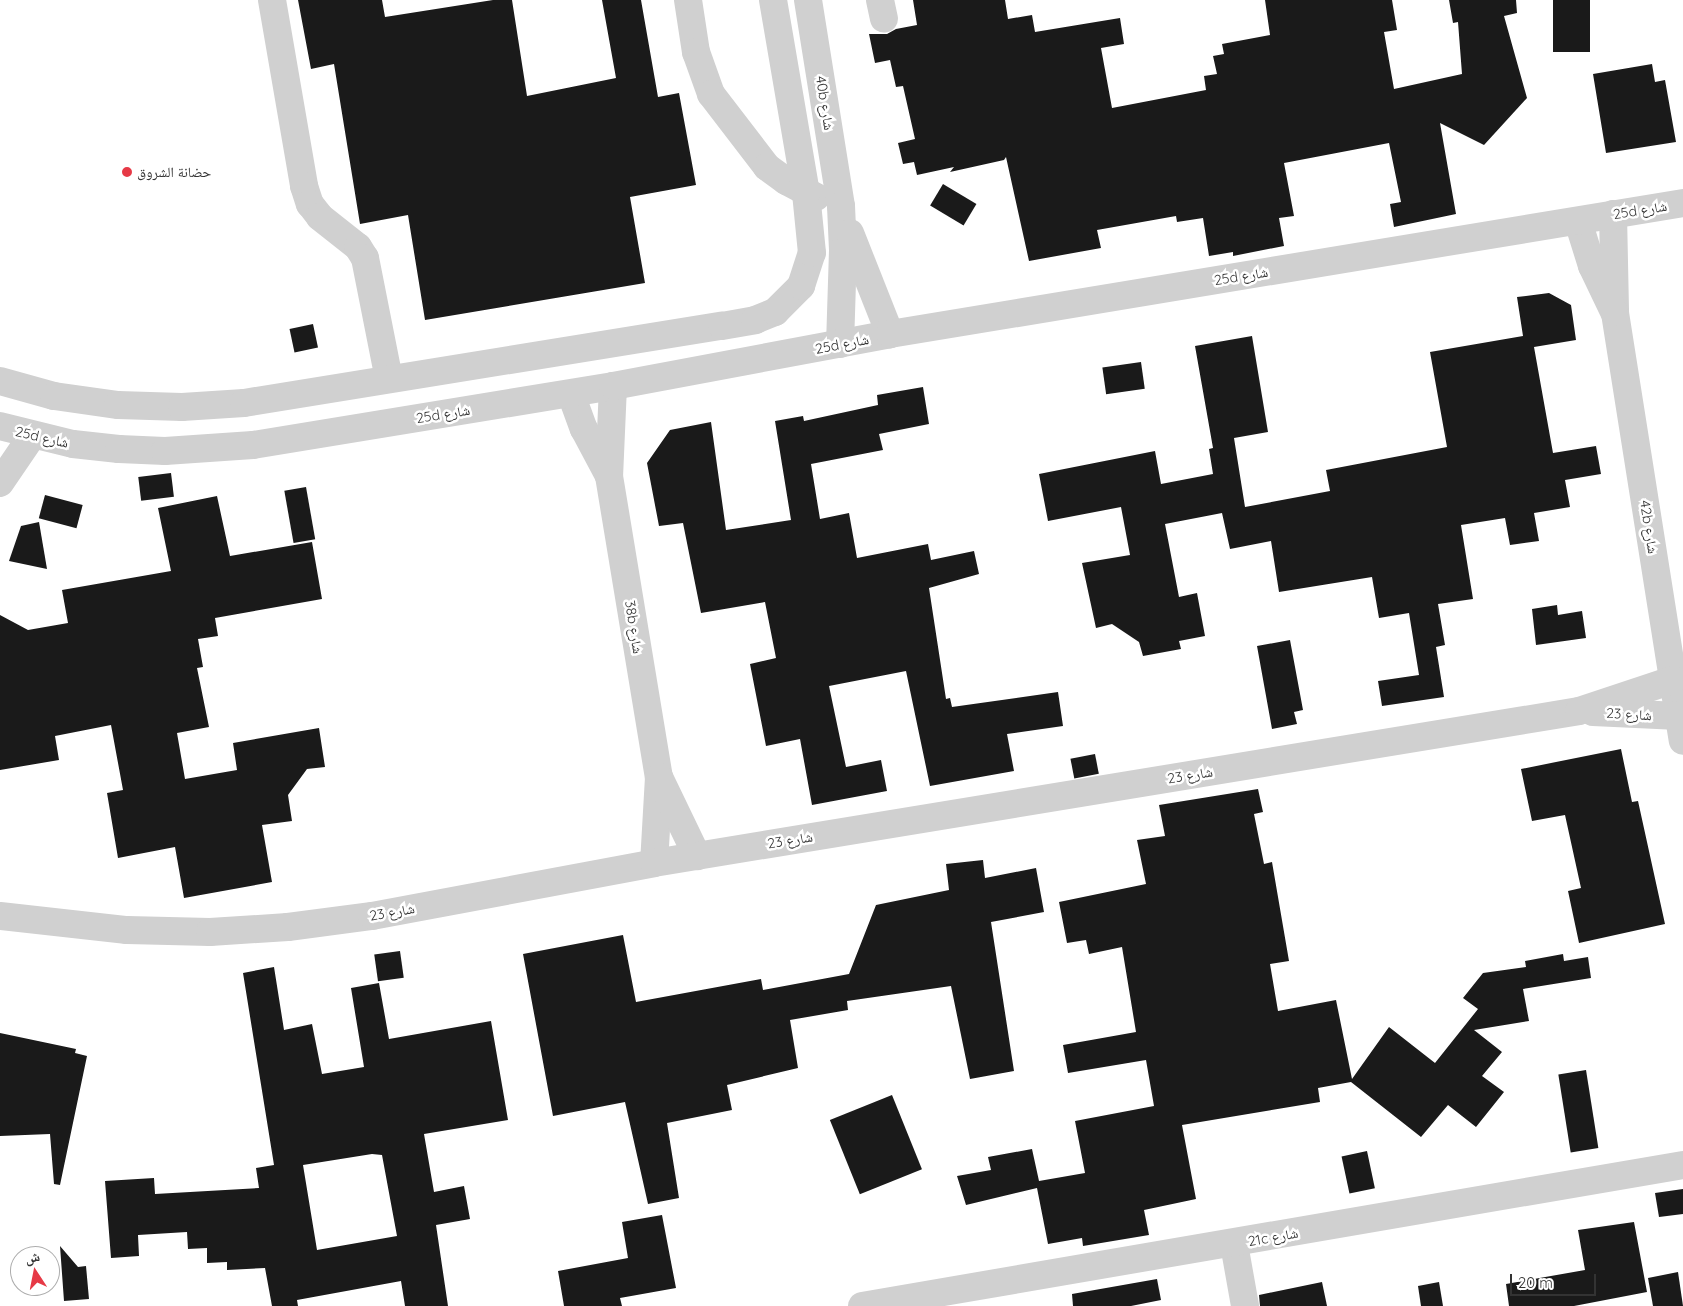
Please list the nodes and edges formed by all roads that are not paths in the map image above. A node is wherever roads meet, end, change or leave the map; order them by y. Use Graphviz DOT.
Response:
graph roads {
  1 [pos="272,0"];
  2 [pos="688,0"];
  3 [pos="773,0"];
  4 [pos="808,0"];
  5 [pos="806,193"];
  6 [pos="1683,204"];
  7 [pos="841,206"];
  8 [pos="1613,214"];
  9 [pos="1578,221"];
  10 [pos="1615,313"];
  11 [pos="722,326"];
  12 [pos="890,334"];
  13 [pos="840,344"];
  14 [pos="731,366"];
  15 [pos="389,379"];
  16 [pos="0,381"];
  17 [pos="613,386"];
  18 [pos="570,394"];
  19 [pos="0,426"];
  20 [pos="32,436"];
  21 [pos="609,476"];
  22 [pos="0,483"];
  23 [pos="1673,680"];
  24 [pos="1579,711"];
  25 [pos="1681,728"];
  26 [pos="659,776"];
  27 [pos="697,856"];
  28 [pos="654,862"];
  29 [pos="0,916"];
  30 [pos="1683,1165"];
  31 [pos="1234,1244"];
  32 [pos="862,1306"];
  33 [pos="1245,1306"];
  1 -- 15 [label="street"];
  2 -- 5 [label="street"];
  3 -- 5 [label="street"];
  4 -- 7 [label="street, 40b شارع"];
  5 -- 7 [label="street"];
  5 -- 11 [label="street"];
  6 -- 8 [label="street, 25d شارع"];
  7 -- 12 [label="street, 40b شارع"];
  7 -- 13 [label="street, 40b شارع"];
  8 -- 9 [label="street, 25d شارع"];
  8 -- 10 [label="street, 42b شارع"];
  9 -- 10 [label="street, 42b شارع"];
  9 -- 12 [label="street, 25d شارع"];
  10 -- 23 [label="street, 42b شارع"];
  11 -- 14 [label="street"];
  11 -- 15 [label="street"];
  12 -- 13 [label="street, 25d شارع"];
  13 -- 14 [label="street, 25d شارع"];
  14 -- 17 [label="street, 25d شارع"];
  15 -- 16 [label="street"];
  17 -- 18 [label="street, 25d شارع"];
  17 -- 21 [label="street, 38b شارع"];
  18 -- 20 [label="street, 25d شارع"];
  18 -- 21 [label="street, 38b شارع"];
  19 -- 20 [label="street, 25d شارع"];
  20 -- 22 [label="street"];
  21 -- 26 [label="street, 38b شارع"];
  23 -- 24 [label="street, شارع 23"];
  23 -- 25 [label="street, 42b شارع"];
  24 -- 25 [label="street, شارع 23"];
  24 -- 27 [label="street, شارع 23"];
  26 -- 27 [label="street, 38b شارع"];
  26 -- 28 [label="street, 38b شارع"];
  27 -- 28 [label="street, شارع 23"];
  28 -- 29 [label="street, شارع 23"];
  30 -- 31 [label="street, 21c شارع"];
  31 -- 32 [label="street, 21c شارع"];
  31 -- 33 [label="street"];
}
